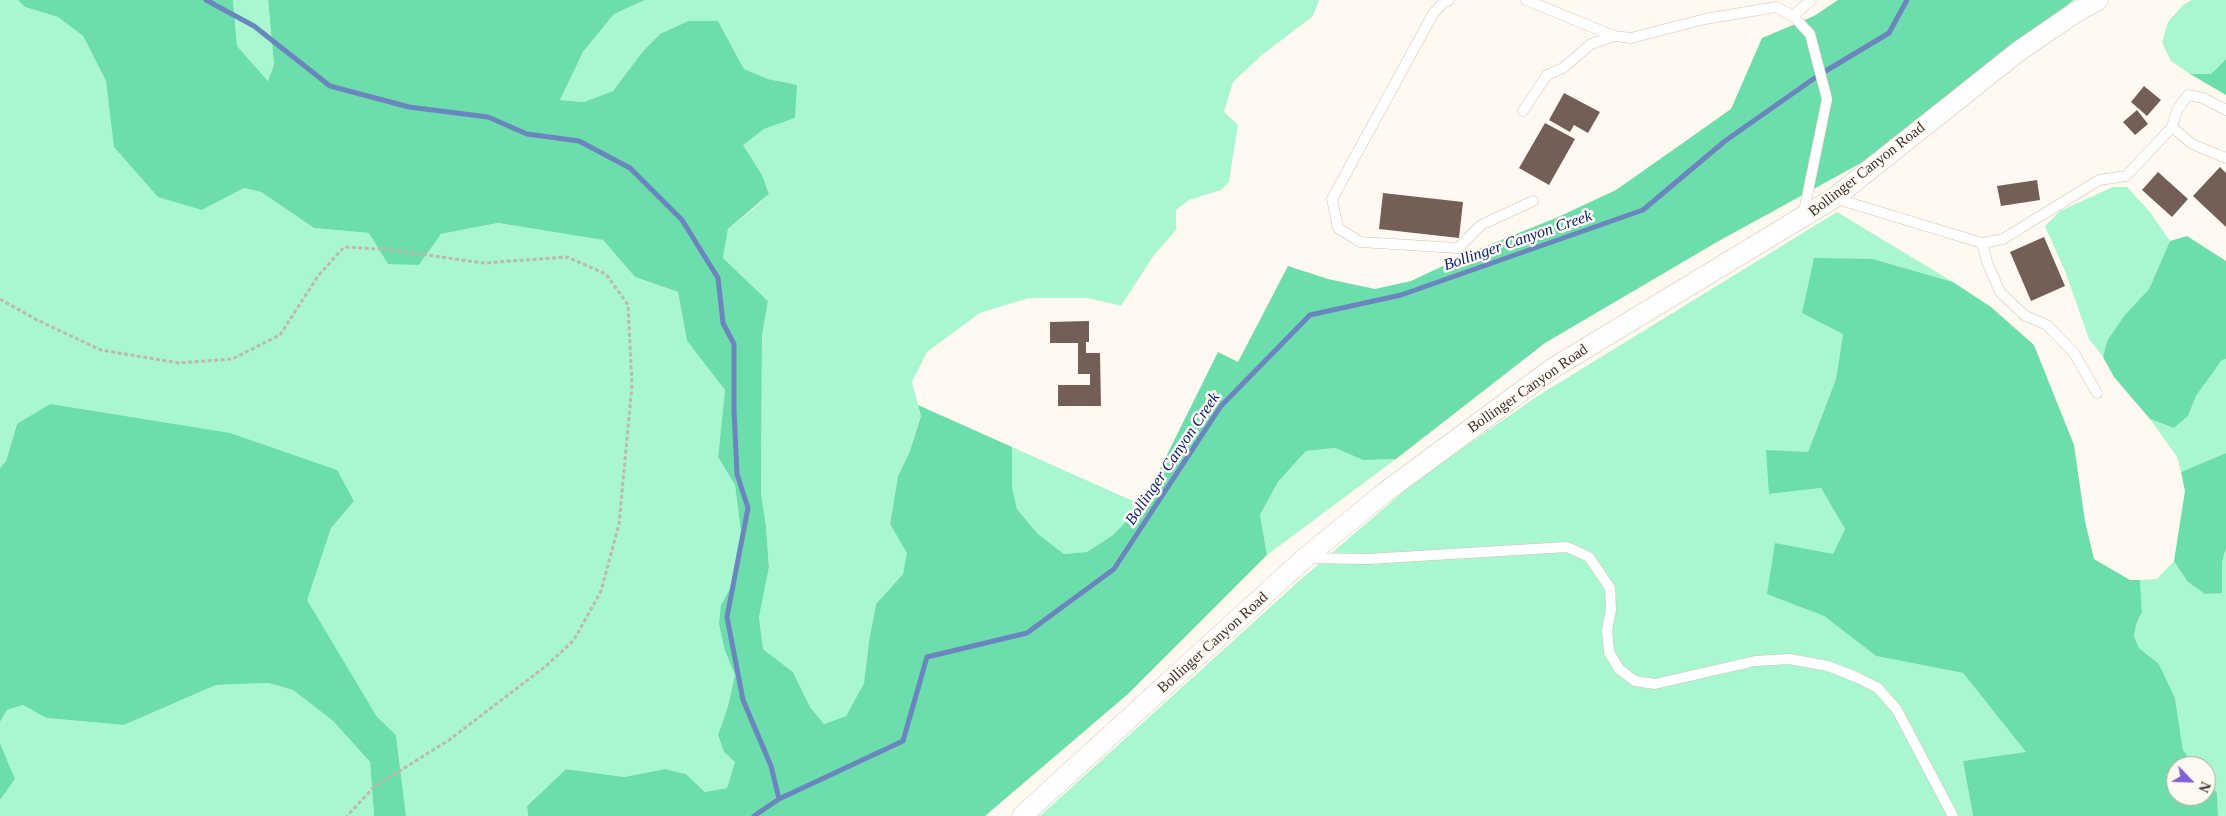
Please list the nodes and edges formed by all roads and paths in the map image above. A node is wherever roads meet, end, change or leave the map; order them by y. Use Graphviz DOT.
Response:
graph roads {
  1 [pos="1449,0"];
  2 [pos="1526,0"];
  3 [pos="1811,0"];
  4 [pos="2098,0"];
  5 [pos="1776,3"];
  6 [pos="1793,16"];
  7 [pos="1614,36"];
  8 [pos="2226,110"];
  9 [pos="1523,111"];
  10 [pos="2172,128"];
  11 [pos="2226,158"];
  12 [pos="1834,198"];
  13 [pos="1533,201"];
  14 [pos="1802,219"];
  15 [pos="1982,243"];
  16 [pos="0,299"];
  17 [pos="2097,392"];
  18 [pos="1306,558"];
  19 [pos="346,816"];
  20 [pos="1022,816"];
  21 [pos="1953,816"];
  1 -- 13 [label="lane"];
  2 -- 7 [label="lane"];
  3 -- 6 [label="lane"];
  4 -- 12 [label="street, Bollinger Canyon Road"];
  5 -- 6 [label="lane"];
  5 -- 7 [label="lane"];
  6 -- 14 [label="lane"];
  7 -- 9 [label="lane"];
  8 -- 10 [label="lane"];
  10 -- 11 [label="lane"];
  10 -- 15 [label="lane"];
  12 -- 14 [label="street, Bollinger Canyon Road"];
  12 -- 15 [label="lane"];
  14 -- 18 [label="street, Bollinger Canyon Road"];
  15 -- 17 [label="lane"];
  16 -- 19 [label="path"];
  18 -- 20 [label="street, Bollinger Canyon Road"];
  18 -- 21 [label="lane"];
}
